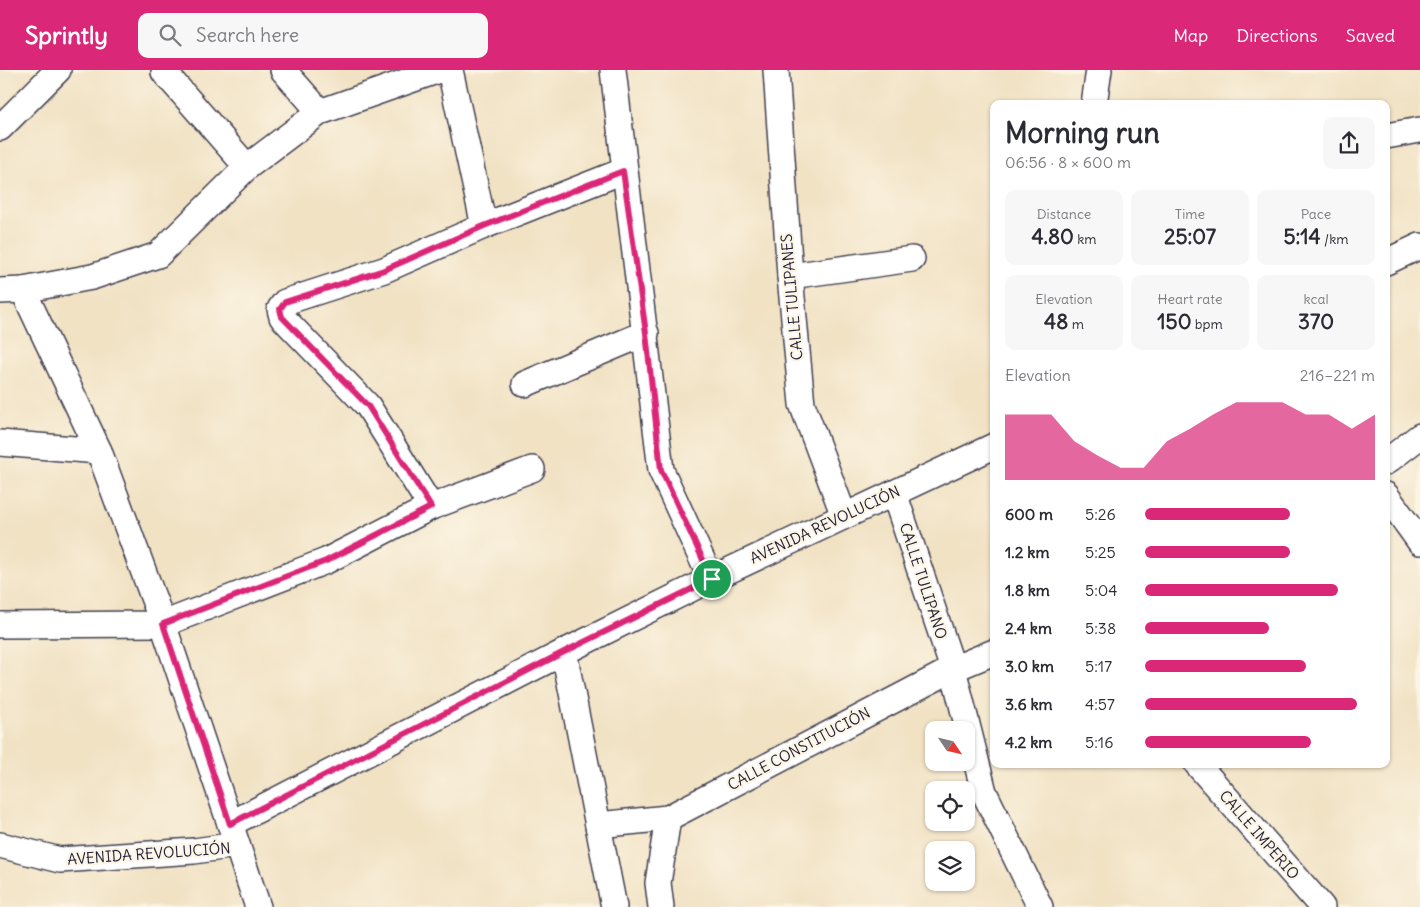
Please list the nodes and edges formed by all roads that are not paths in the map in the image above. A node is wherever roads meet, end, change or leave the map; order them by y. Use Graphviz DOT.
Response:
graph roads {
  1 [pos="58,70"];
  2 [pos="284,70"];
  3 [pos="439,70"];
  4 [pos="450,70"];
  5 [pos="613,70"];
  6 [pos="776,70"];
  7 [pos="1099,70"];
  8 [pos="164,72"];
  9 [pos="1095,100"];
  10 [pos="320,112"];
  11 [pos="0,128"];
  12 [pos="1420,130"];
  13 [pos="1390,135"];
  14 [pos="247,166"];
  15 [pos="623,171"];
  16 [pos="484,226"];
  17 [pos="1420,246"];
  18 [pos="912,258"];
  19 [pos="1390,260"];
  20 [pos="790,276"];
  21 [pos="12,290"];
  22 [pos="646,333"];
  23 [pos="525,384"];
  24 [pos="1420,436"];
  25 [pos="0,444"];
  26 [pos="990,448"];
  27 [pos="99,451"];
  28 [pos="1390,459"];
  29 [pos="532,469"];
  30 [pos="894,493"];
  31 [pos="1390,501"];
  32 [pos="431,507"];
  33 [pos="844,516"];
  34 [pos="1420,542"];
  35 [pos="712,579"];
  36 [pos="163,624"];
  37 [pos="0,625"];
  38 [pos="564,652"];
  39 [pos="990,654"];
  40 [pos="953,669"];
  41 [pos="1200,768"];
  42 [pos="668,818"];
  43 [pos="598,825"];
  44 [pos="233,835"];
  45 [pos="0,845"];
  46 [pos="258,907"];
  47 [pos="614,907"];
  48 [pos="661,907"];
  49 [pos="1040,907"];
  50 [pos="1322,907"];
  1 -- 11 [label="street"];
  2 -- 10 [label="street"];
  3 -- 10 [label="street"];
  4 -- 16 [label="street"];
  5 -- 15 [label="street"];
  6 -- 20 [label="street, CALLE TULIPANES"];
  7 -- 9 [label="street"];
  8 -- 14 [label="street"];
  10 -- 14 [label="street"];
  12 -- 13 [label="street"];
  14 -- 21 [label="street"];
  15 -- 16 [label="street"];
  15 -- 22 [label="street"];
  16 -- 32 [label="street"];
  17 -- 19 [label="street"];
  18 -- 20 [label="street"];
  20 -- 33 [label="street, CALLE TULIPANES"];
  21 -- 27 [label="street"];
  22 -- 23 [label="street"];
  22 -- 35 [label="street"];
  24 -- 28 [label="street"];
  25 -- 27 [label="street"];
  26 -- 30 [label="street, AVENIDA REVOLUCIÓN"];
  27 -- 36 [label="street"];
  29 -- 32 [label="street"];
  30 -- 33 [label="street, AVENIDA REVOLUCIÓN"];
  30 -- 40 [label="street, CALLE TULIPANO"];
  31 -- 34 [label="street"];
  32 -- 36 [label="street"];
  33 -- 35 [label="street, AVENIDA REVOLUCIÓN"];
  35 -- 38 [label="street, AVENIDA REVOLUCIÓN"];
  36 -- 37 [label="street"];
  36 -- 44 [label="street"];
  38 -- 43 [label="street"];
  38 -- 44 [label="street, AVENIDA REVOLUCIÓN"];
  39 -- 40 [label="street, CALLE CONSTITUCIÓN"];
  40 -- 42 [label="street, CALLE CONSTITUCIÓN"];
  40 -- 49 [label="street, CALLE TULIPANO"];
  41 -- 50 [label="street, CALLE IMPERIO"];
  42 -- 43 [label="street, CALLE CONSTITUCIÓN"];
  42 -- 48 [label="street"];
  43 -- 47 [label="street"];
  44 -- 45 [label="street, AVENIDA REVOLUCIÓN"];
  44 -- 46 [label="street, AVENIDA REVOLUCIÓN"];
}
